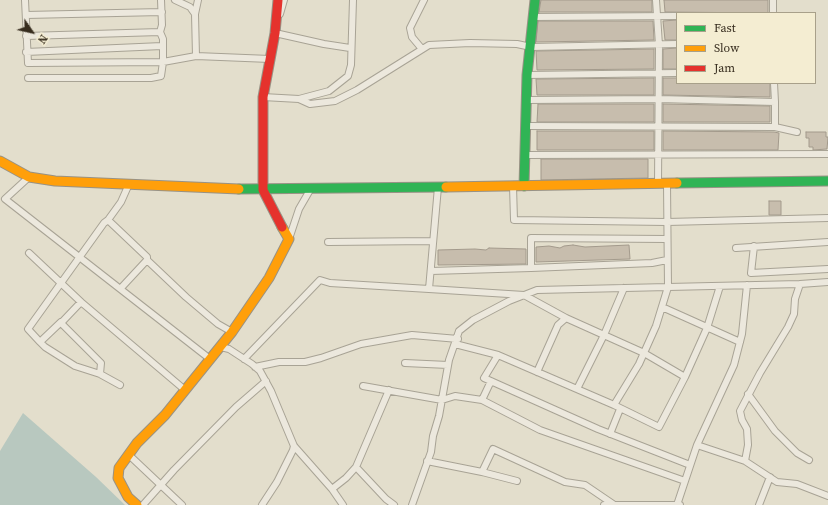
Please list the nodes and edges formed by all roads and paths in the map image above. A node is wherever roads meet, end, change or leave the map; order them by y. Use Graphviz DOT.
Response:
graph roads {
  1 [pos="25,0"];
  2 [pos="161,0"];
  3 [pos="175,0"];
  4 [pos="198,0"];
  5 [pos="278,0"];
  6 [pos="284,0"];
  7 [pos="353,0"];
  8 [pos="424,0"];
  9 [pos="535,0"];
  10 [pos="656,0"];
  11 [pos="773,0"];
  12 [pos="162,12"];
  13 [pos="773,12"];
  14 [pos="195,14"];
  15 [pos="26,15"];
  16 [pos="657,16"];
  17 [pos="676,16"];
  18 [pos="532,17"];
  19 [pos="160,32"];
  20 [pos="275,33"];
  21 [pos="26,36"];
  22 [pos="676,44"];
  23 [pos="660,45"];
  24 [pos="162,46"];
  25 [pos="530,47"];
  26 [pos="350,48"];
  27 [pos="422,49"];
  28 [pos="26,52"];
  29 [pos="196,56"];
  30 [pos="270,59"];
  31 [pos="163,62"];
  32 [pos="676,73"];
  33 [pos="659,74"];
  34 [pos="527,75"];
  35 [pos="28,78"];
  36 [pos="774,84"];
  37 [pos="263,97"];
  38 [pos="298,99"];
  39 [pos="527,100"];
  40 [pos="659,100"];
  41 [pos="775,102"];
  42 [pos="526,126"];
  43 [pos="658,126"];
  44 [pos="775,127"];
  45 [pos="797,132"];
  46 [pos="828,154"];
  47 [pos="525,155"];
  48 [pos="658,155"];
  49 [pos="0,161"];
  50 [pos="28,177"];
  51 [pos="828,181"];
  52 [pos="129,184"];
  53 [pos="662,184"];
  54 [pos="513,186"];
  55 [pos="524,186"];
  56 [pos="438,187"];
  57 [pos="262,190"];
  58 [pos="310,190"];
  59 [pos="828,218"];
  60 [pos="108,220"];
  61 [pos="667,222"];
  62 [pos="289,239"];
  63 [pos="667,240"];
  64 [pos="432,241"];
  65 [pos="328,242"];
  66 [pos="828,242"];
  67 [pos="754,246"];
  68 [pos="736,248"];
  69 [pos="29,253"];
  70 [pos="80,256"];
  71 [pos="147,260"];
  72 [pos="667,260"];
  73 [pos="531,268"];
  74 [pos="828,269"];
  75 [pos="431,270"];
  76 [pos="828,282"];
  77 [pos="61,284"];
  78 [pos="800,284"];
  79 [pos="747,285"];
  80 [pos="720,286"];
  81 [pos="668,287"];
  82 [pos="121,288"];
  83 [pos="624,288"];
  84 [pos="429,289"];
  85 [pos="524,295"];
  86 [pos="81,302"];
  87 [pos="662,307"];
  88 [pos="566,318"];
  89 [pos="61,322"];
  90 [pos="706,328"];
  91 [pos="232,332"];
  92 [pos="604,335"];
  93 [pos="40,342"];
  94 [pos="457,342"];
  95 [pos="740,342"];
  96 [pos="221,347"];
  97 [pos="644,352"];
  98 [pos="498,355"];
  99 [pos="210,359"];
  100 [pos="244,359"];
  101 [pos="405,363"];
  102 [pos="448,365"];
  103 [pos="255,367"];
  104 [pos="537,372"];
  105 [pos="100,374"];
  106 [pos="685,377"];
  107 [pos="266,381"];
  108 [pos="491,381"];
  109 [pos="120,384"];
  110 [pos="363,386"];
  111 [pos="577,389"];
  112 [pos="185,390"];
  113 [pos="389,390"];
  114 [pos="748,394"];
  115 [pos="442,400"];
  116 [pos="482,400"];
  117 [pos="614,405"];
  118 [pos="620,409"];
  119 [pos="610,434"];
  120 [pos="697,445"];
  121 [pos="294,446"];
  122 [pos="129,455"];
  123 [pos="808,460"];
  124 [pos="428,461"];
  125 [pos="745,461"];
  126 [pos="690,465"];
  127 [pos="356,467"];
  128 [pos="482,472"];
  129 [pos="770,477"];
  130 [pos="517,481"];
  131 [pos="685,481"];
  132 [pos="162,484"];
  133 [pos="332,489"];
  134 [pos="828,496"];
  135 [pos="613,504"];
  136 [pos="137,505"];
  137 [pos="143,505"];
  138 [pos="182,505"];
  139 [pos="262,505"];
  140 [pos="343,505"];
  141 [pos="394,505"];
  142 [pos="412,505"];
  143 [pos="604,505"];
  144 [pos="679,505"];
  145 [pos="759,505"];
  1 -- 15 [label="street"];
  2 -- 12 [label="street"];
  3 -- 14 [label="street"];
  4 -- 14 [label="street"];
  5 -- 20 [label="street"];
  6 -- 20 [label="street"];
  7 -- 26 [label="street"];
  8 -- 27 [label="street"];
  9 -- 18 [label="street"];
  10 -- 16 [label="street"];
  11 -- 13 [label="street"];
  12 -- 15 [label="street"];
  12 -- 19 [label="street"];
  14 -- 29 [label="street"];
  15 -- 21 [label="street"];
  16 -- 17 [label="street"];
  16 -- 18 [label="street"];
  16 -- 23 [label="street"];
  18 -- 25 [label="street"];
  19 -- 21 [label="street"];
  19 -- 24 [label="street"];
  20 -- 26 [label="street"];
  20 -- 30 [label="street"];
  21 -- 28 [label="street"];
  22 -- 23 [label="street"];
  23 -- 25 [label="street"];
  23 -- 33 [label="street"];
  24 -- 28 [label="street"];
  24 -- 31 [label="street"];
  25 -- 27 [label="street"];
  25 -- 34 [label="street"];
  26 -- 38 [label="street"];
  27 -- 38 [label="street"];
  28 -- 31 [label="street"];
  29 -- 30 [label="street"];
  29 -- 31 [label="street"];
  30 -- 37 [label="street"];
  31 -- 35 [label="street"];
  32 -- 33 [label="street"];
  33 -- 34 [label="street"];
  33 -- 40 [label="street"];
  34 -- 39 [label="street"];
  36 -- 41 [label="street"];
  37 -- 38 [label="street"];
  37 -- 57 [label="street"];
  39 -- 40 [label="street"];
  39 -- 42 [label="street"];
  40 -- 41 [label="street"];
  40 -- 43 [label="street"];
  41 -- 44 [label="street"];
  42 -- 43 [label="street"];
  42 -- 47 [label="street"];
  43 -- 44 [label="street"];
  43 -- 48 [label="street"];
  44 -- 45 [label="street"];
  46 -- 48 [label="street"];
  47 -- 48 [label="street"];
  47 -- 55 [label="street"];
  48 -- 53 [label="street"];
  49 -- 50 [label="street"];
  50 -- 52 [label="street"];
  50 -- 70 [label="street"];
  51 -- 53 [label="street"];
  52 -- 57 [label="street"];
  52 -- 60 [label="street"];
  53 -- 55 [label="street"];
  53 -- 61 [label="street"];
  54 -- 55 [label="street"];
  54 -- 56 [label="street"];
  54 -- 61 [label="street"];
  56 -- 58 [label="street"];
  56 -- 64 [label="street"];
  57 -- 58 [label="street"];
  57 -- 62 [label="street"];
  58 -- 62 [label="street"];
  59 -- 61 [label="street"];
  60 -- 70 [label="street"];
  60 -- 71 [label="street"];
  61 -- 63 [label="street"];
  62 -- 91 [label="street"];
  63 -- 72 [label="street"];
  63 -- 73 [label="street"];
  64 -- 65 [label="street"];
  64 -- 75 [label="street"];
  66 -- 67 [label="street"];
  67 -- 68 [label="street"];
  67 -- 74 [label="street"];
  69 -- 77 [label="street"];
  70 -- 77 [label="street"];
  70 -- 82 [label="street"];
  71 -- 82 [label="street"];
  71 -- 91 [label="street"];
  72 -- 73 [label="street"];
  72 -- 81 [label="street"];
  73 -- 75 [label="street"];
  75 -- 84 [label="street"];
  76 -- 78 [label="street"];
  77 -- 86 [label="street"];
  77 -- 93 [label="street"];
  78 -- 79 [label="street"];
  78 -- 114 [label="street"];
  79 -- 80 [label="street"];
  79 -- 95 [label="street"];
  80 -- 81 [label="street"];
  80 -- 90 [label="street"];
  81 -- 83 [label="street"];
  81 -- 87 [label="street"];
  82 -- 99 [label="street"];
  83 -- 85 [label="street"];
  83 -- 92 [label="street"];
  84 -- 85 [label="street"];
  84 -- 100 [label="street"];
  85 -- 88 [label="street"];
  85 -- 94 [label="street"];
  86 -- 89 [label="street"];
  86 -- 112 [label="street"];
  87 -- 90 [label="street"];
  87 -- 97 [label="street"];
  88 -- 92 [label="street"];
  88 -- 104 [label="street"];
  89 -- 93 [label="street"];
  89 -- 105 [label="street"];
  90 -- 95 [label="street"];
  90 -- 106 [label="street"];
  91 -- 96 [label="street"];
  92 -- 97 [label="street"];
  92 -- 111 [label="street"];
  93 -- 105 [label="street"];
  94 -- 98 [label="street"];
  94 -- 102 [label="street"];
  94 -- 103 [label="street"];
  95 -- 120 [label="street"];
  96 -- 99 [label="street"];
  96 -- 100 [label="street"];
  97 -- 106 [label="street"];
  97 -- 117 [label="street"];
  98 -- 104 [label="street"];
  98 -- 108 [label="street"];
  99 -- 112 [label="street"];
  100 -- 103 [label="street"];
  101 -- 102 [label="street"];
  102 -- 115 [label="street"];
  103 -- 107 [label="street"];
  104 -- 111 [label="street"];
  105 -- 109 [label="street"];
  106 -- 118 [label="street"];
  107 -- 121 [label="street"];
  107 -- 132 [label="street"];
  108 -- 116 [label="street"];
  108 -- 119 [label="street"];
  110 -- 113 [label="street"];
  111 -- 117 [label="street"];
  112 -- 122 [label="street"];
  113 -- 115 [label="street"];
  113 -- 127 [label="street"];
  114 -- 123 [label="street"];
  114 -- 125 [label="street"];
  115 -- 116 [label="street"];
  115 -- 124 [label="street"];
  116 -- 131 [label="street"];
  117 -- 118 [label="street"];
  118 -- 119 [label="street"];
  119 -- 126 [label="street"];
  120 -- 125 [label="street"];
  120 -- 126 [label="street"];
  121 -- 133 [label="street"];
  121 -- 139 [label="street"];
  122 -- 132 [label="street"];
  122 -- 136 [label="street"];
  124 -- 128 [label="street"];
  124 -- 142 [label="street"];
  125 -- 129 [label="street"];
  126 -- 131 [label="street"];
  127 -- 133 [label="street"];
  127 -- 141 [label="street"];
  128 -- 130 [label="street"];
  128 -- 135 [label="street"];
  129 -- 134 [label="street"];
  129 -- 145 [label="street"];
  131 -- 144 [label="street"];
  132 -- 137 [label="street"];
  132 -- 138 [label="street"];
  133 -- 140 [label="street"];
  135 -- 143 [label="street"];
  135 -- 144 [label="street"];
}
